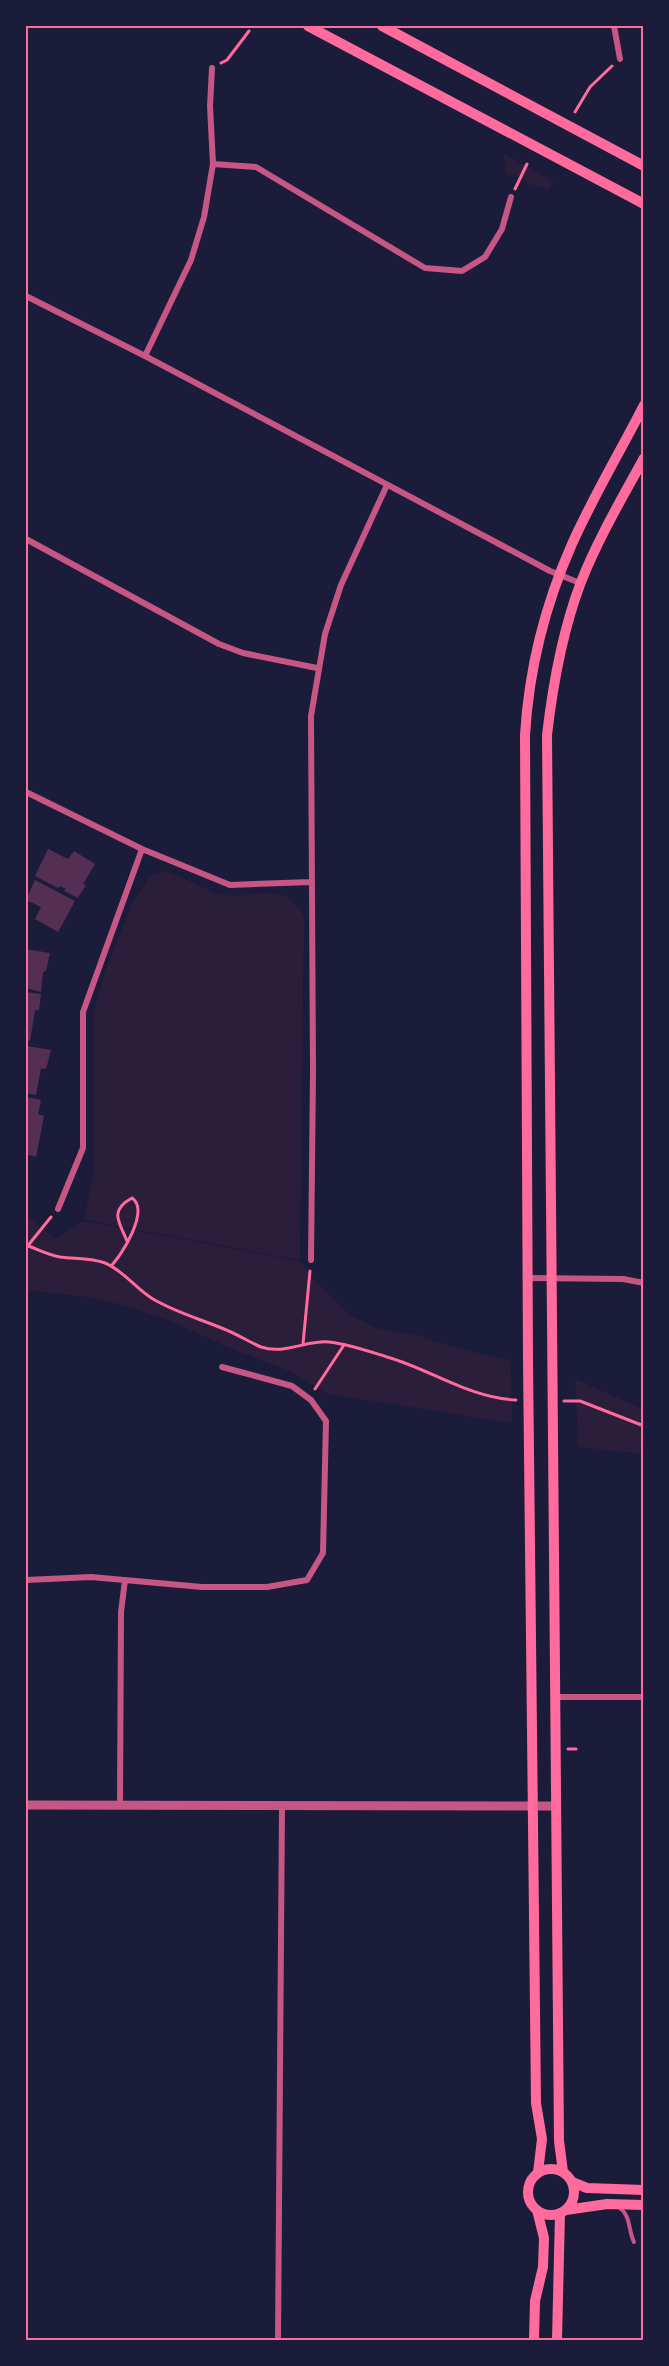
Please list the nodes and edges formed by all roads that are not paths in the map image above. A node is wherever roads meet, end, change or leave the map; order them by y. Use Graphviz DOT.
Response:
graph roads {
  1 [pos="308,26"];
  2 [pos="382,26"];
  3 [pos="614,26"];
  4 [pos="620,59"];
  5 [pos="212,68"];
  6 [pos="213,164"];
  7 [pos="644,166"];
  8 [pos="511,197"];
  9 [pos="644,204"];
  10 [pos="26,296"];
  11 [pos="145,356"];
  12 [pos="644,405"];
  13 [pos="644,458"];
  14 [pos="387,485"];
  15 [pos="26,539"];
  16 [pos="560,575"];
  17 [pos="580,583"];
  18 [pos="318,668"];
  19 [pos="26,792"];
  20 [pos="142,849"];
  21 [pos="310,882"];
  22 [pos="58,1209"];
  23 [pos="311,1260"];
  24 [pos="529,1278"];
  25 [pos="551,1278"];
  26 [pos="644,1283"];
  27 [pos="222,1367"];
  28 [pos="26,1580"];
  29 [pos="125,1580"];
  30 [pos="644,1697"];
  31 [pos="556,1698"];
  32 [pos="26,1805"];
  33 [pos="120,1806"];
  34 [pos="282,1806"];
  35 [pos="533,1806"];
  36 [pos="556,1806"];
  37 [pos="538,2172"];
  38 [pos="563,2172"];
  39 [pos="572,2182"];
  40 [pos="644,2190"];
  41 [pos="612,2204"];
  42 [pos="644,2205"];
  43 [pos="537,2210"];
  44 [pos="563,2211"];
  45 [pos="634,2242"];
  46 [pos="278,2340"];
  47 [pos="534,2340"];
  48 [pos="557,2340"];
  1 -- 9 [label="main road"];
  2 -- 7 [label="main road"];
  3 -- 4 [label="street"];
  5 -- 6 [label="street"];
  6 -- 8 [label="street"];
  6 -- 11 [label="street"];
  10 -- 11 [label="street"];
  11 -- 14 [label="street"];
  12 -- 16 [label="main road"];
  13 -- 17 [label="main road"];
  14 -- 16 [label="street"];
  14 -- 18 [label="street"];
  15 -- 18 [label="street"];
  16 -- 17 [label="street"];
  16 -- 24 [label="main road"];
  17 -- 25 [label="main road"];
  18 -- 21 [label="street"];
  19 -- 20 [label="street"];
  20 -- 21 [label="street"];
  20 -- 22 [label="street"];
  21 -- 23 [label="street"];
  24 -- 25 [label="street"];
  24 -- 35 [label="main road"];
  25 -- 26 [label="street"];
  25 -- 31 [label="main road"];
  27 -- 29 [label="street"];
  28 -- 29 [label="street"];
  29 -- 33 [label="street"];
  30 -- 31 [label="street"];
  31 -- 36 [label="main road"];
  32 -- 33 [label="street"];
  33 -- 34 [label="street"];
  34 -- 35 [label="street"];
  34 -- 46 [label="street"];
  35 -- 36 [label="street"];
  35 -- 37 [label="main road"];
  36 -- 38 [label="main road"];
  37 -- 38 [label="main road"];
  37 -- 43 [label="main road"];
  38 -- 39 [label="main road"];
  39 -- 40 [label="main road"];
  39 -- 44 [label="main road"];
  41 -- 42 [label="main road"];
  41 -- 44 [label="main road"];
  41 -- 45 [label="lane"];
  43 -- 44 [label="main road"];
  43 -- 47 [label="main road"];
  44 -- 48 [label="main road"];
}
